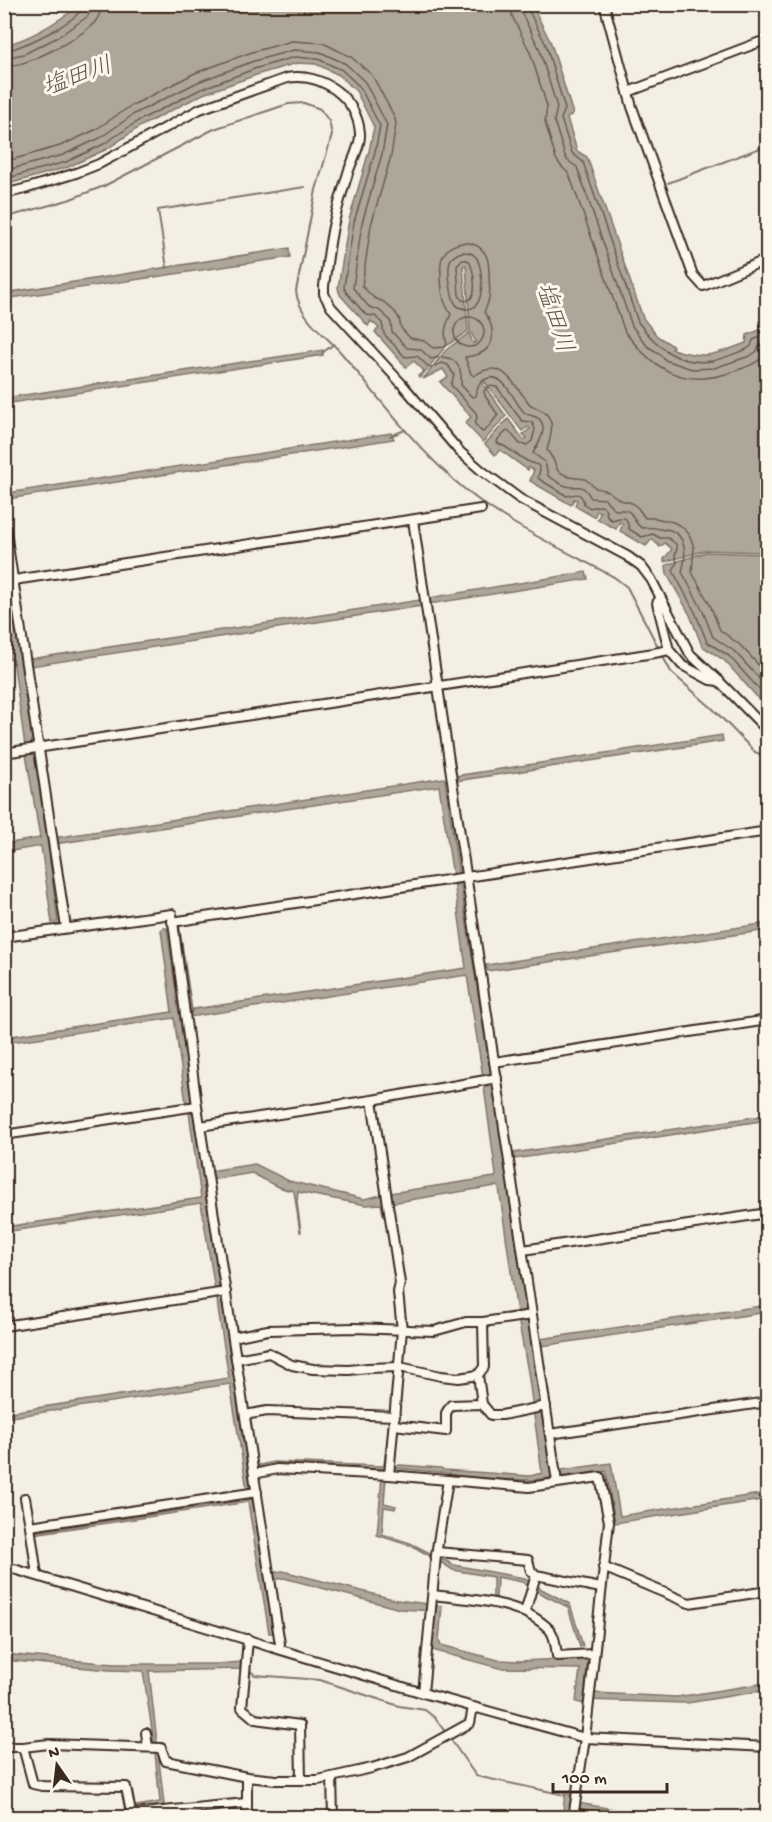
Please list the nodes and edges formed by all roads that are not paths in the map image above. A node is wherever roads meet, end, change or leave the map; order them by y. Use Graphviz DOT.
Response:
graph roads {
  1 [pos="604,4"];
  2 [pos="768,39"];
  3 [pos="628,92"];
  4 [pos="4,194"];
  5 [pos="768,259"];
  6 [pos="481,509"];
  7 [pos="4,519"];
  8 [pos="413,520"];
  9 [pos="7,557"];
  10 [pos="14,580"];
  11 [pos="660,599"];
  12 [pos="667,650"];
  13 [pos="719,681"];
  14 [pos="437,686"];
  15 [pos="768,731"];
  16 [pos="33,748"];
  17 [pos="4,753"];
  18 [pos="768,831"];
  19 [pos="459,878"];
  20 [pos="172,922"];
  21 [pos="66,928"];
  22 [pos="4,937"];
  23 [pos="768,1020"];
  24 [pos="494,1062"];
  25 [pos="491,1080"];
  26 [pos="372,1100"];
  27 [pos="197,1106"];
  28 [pos="200,1126"];
  29 [pos="4,1135"];
  30 [pos="768,1213"];
  31 [pos="523,1250"];
  32 [pos="226,1292"];
  33 [pos="530,1316"];
  34 [pos="483,1323"];
  35 [pos="4,1326"];
  36 [pos="402,1330"];
  37 [pos="233,1337"];
  38 [pos="236,1359"];
  39 [pos="400,1367"];
  40 [pos="478,1374"];
  41 [pos="768,1402"];
  42 [pos="482,1404"];
  43 [pos="546,1406"];
  44 [pos="245,1415"];
  45 [pos="395,1416"];
  46 [pos="394,1425"];
  47 [pos="550,1434"];
  48 [pos="389,1470"];
  49 [pos="254,1474"];
  50 [pos="448,1480"];
  51 [pos="557,1480"];
  52 [pos="257,1492"];
  53 [pos="25,1498"];
  54 [pos="30,1526"];
  55 [pos="436,1556"];
  56 [pos="4,1566"];
  57 [pos="603,1567"];
  58 [pos="37,1575"];
  59 [pos="534,1583"];
  60 [pos="601,1588"];
  61 [pos="768,1591"];
  62 [pos="433,1599"];
  63 [pos="525,1612"];
  64 [pos="248,1639"];
  65 [pos="279,1648"];
  66 [pos="593,1654"];
  67 [pos="423,1693"];
  68 [pos="473,1707"];
  69 [pos="146,1733"];
  70 [pos="585,1738"];
  71 [pos="4,1746"];
  72 [pos="23,1747"];
  73 [pos="768,1747"];
  74 [pos="150,1748"];
  75 [pos="247,1777"];
  76 [pos="332,1778"];
  77 [pos="301,1780"];
  78 [pos="246,1803"];
  79 [pos="574,1810"];
  80 [pos="132,1812"];
  81 [pos="247,1818"];
  82 [pos="333,1818"];
  83 [pos="597,1818"];
  1 -- 3 [label="street"];
  2 -- 3 [label="street"];
  3 -- 5 [label="street"];
  4 -- 11 [label="street"];
  6 -- 8 [label="street"];
  7 -- 9 [label="street"];
  8 -- 10 [label="street"];
  8 -- 14 [label="street"];
  9 -- 10 [label="street"];
  10 -- 16 [label="street"];
  11 -- 12 [label="street"];
  11 -- 13 [label="street"];
  12 -- 13 [label="street"];
  12 -- 14 [label="street"];
  13 -- 15 [label="street"];
  14 -- 16 [label="street"];
  14 -- 19 [label="street"];
  16 -- 17 [label="street"];
  16 -- 21 [label="street"];
  18 -- 19 [label="street"];
  19 -- 20 [label="street"];
  19 -- 24 [label="street"];
  20 -- 21 [label="street"];
  20 -- 27 [label="street"];
  21 -- 22 [label="street"];
  23 -- 24 [label="street"];
  24 -- 25 [label="street"];
  25 -- 26 [label="street"];
  25 -- 31 [label="street"];
  26 -- 28 [label="street"];
  26 -- 36 [label="street"];
  27 -- 28 [label="street"];
  27 -- 29 [label="street"];
  28 -- 32 [label="street"];
  30 -- 31 [label="street"];
  31 -- 33 [label="street"];
  32 -- 35 [label="street"];
  32 -- 37 [label="street"];
  33 -- 34 [label="street"];
  33 -- 43 [label="street"];
  34 -- 36 [label="street"];
  34 -- 40 [label="street"];
  36 -- 37 [label="street"];
  36 -- 39 [label="street"];
  37 -- 38 [label="street"];
  38 -- 39 [label="street"];
  38 -- 44 [label="street"];
  39 -- 40 [label="street"];
  39 -- 45 [label="street"];
  40 -- 42 [label="street"];
  41 -- 47 [label="street"];
  42 -- 43 [label="street"];
  42 -- 46 [label="street"];
  43 -- 47 [label="street"];
  44 -- 45 [label="street"];
  44 -- 49 [label="street"];
  45 -- 46 [label="street"];
  46 -- 48 [label="street"];
  47 -- 51 [label="street"];
  48 -- 49 [label="street"];
  48 -- 50 [label="street"];
  49 -- 52 [label="street"];
  50 -- 51 [label="street"];
  50 -- 55 [label="street"];
  51 -- 57 [label="street"];
  52 -- 54 [label="street"];
  52 -- 65 [label="street"];
  53 -- 54 [label="street"];
  54 -- 58 [label="street"];
  55 -- 59 [label="street"];
  55 -- 62 [label="street"];
  56 -- 58 [label="street"];
  57 -- 60 [label="street"];
  57 -- 61 [label="street"];
  58 -- 64 [label="street"];
  59 -- 60 [label="street"];
  59 -- 63 [label="street"];
  60 -- 66 [label="street"];
  62 -- 63 [label="street"];
  62 -- 67 [label="street"];
  63 -- 66 [label="street"];
  64 -- 65 [label="street"];
  64 -- 77 [label="street"];
  65 -- 67 [label="street"];
  66 -- 70 [label="street"];
  67 -- 68 [label="street"];
  68 -- 70 [label="street"];
  68 -- 76 [label="street"];
  69 -- 74 [label="street"];
  70 -- 73 [label="street"];
  70 -- 79 [label="street"];
  71 -- 72 [label="street"];
  72 -- 74 [label="street"];
  72 -- 80 [label="street"];
  74 -- 75 [label="street"];
  75 -- 77 [label="street"];
  75 -- 78 [label="street"];
  76 -- 77 [label="street"];
  76 -- 82 [label="street"];
  78 -- 80 [label="street"];
  78 -- 81 [label="street"];
  79 -- 83 [label="street"];
}
